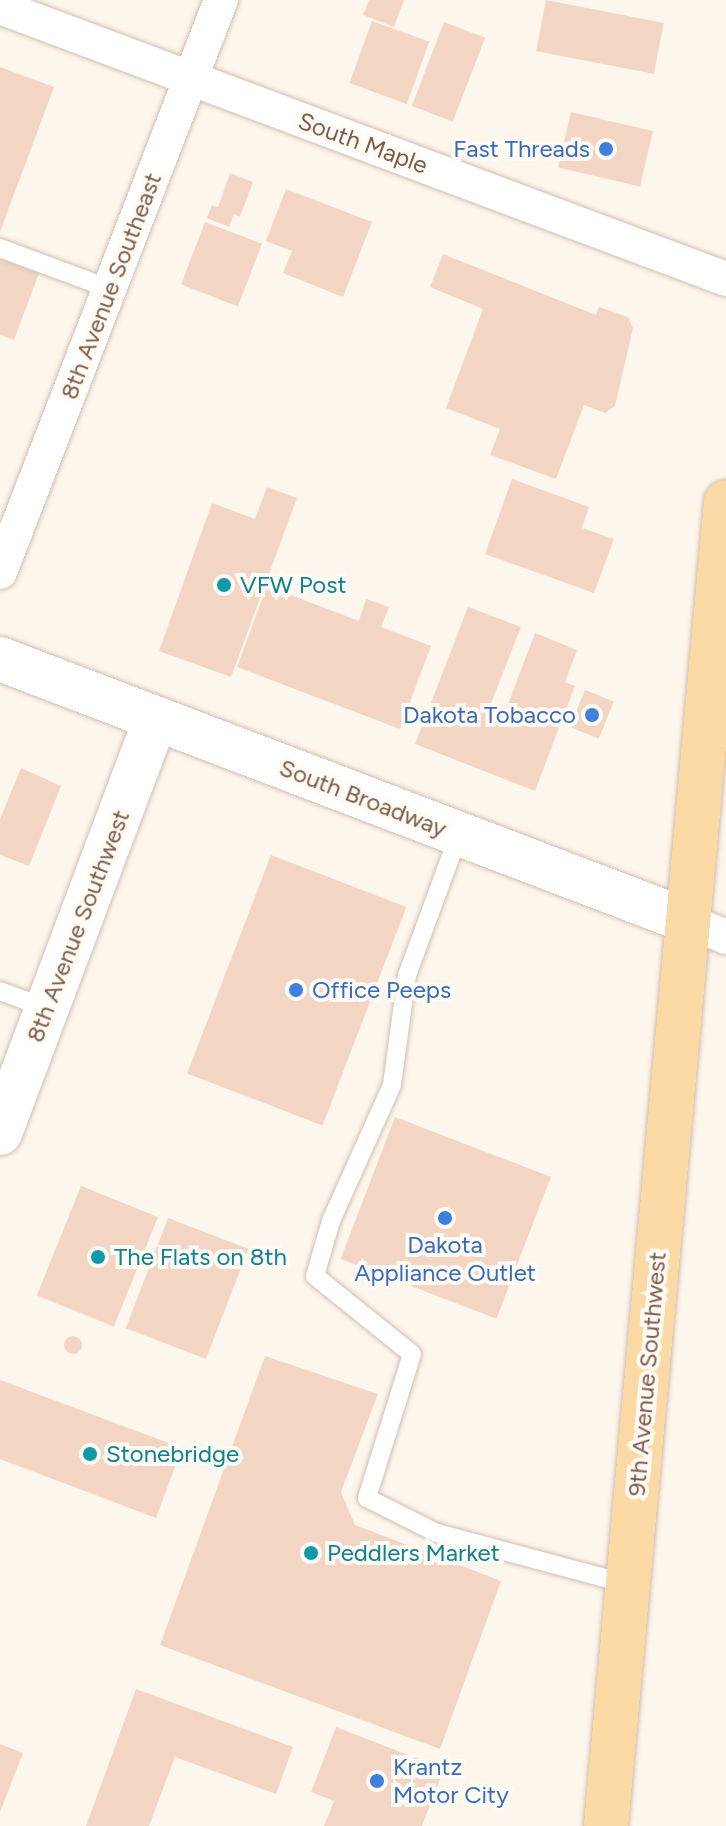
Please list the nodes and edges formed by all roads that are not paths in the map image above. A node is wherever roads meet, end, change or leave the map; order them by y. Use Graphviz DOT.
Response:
graph roads {
  1 [pos="221,0"];
  2 [pos="0,7"];
  3 [pos="191,79"];
  4 [pos="0,248"];
  5 [pos="726,279"];
  6 [pos="110,289"];
  7 [pos="726,502"];
  8 [pos="0,572"];
  9 [pos="0,659"];
  10 [pos="156,719"];
  11 [pos="459,834"];
  12 [pos="707,929"];
  13 [pos="0,991"];
  14 [pos="47,1009"];
  15 [pos="0,1133"];
  16 [pos="628,1584"];
  17 [pos="606,1826"];
  1 -- 3 [label="street, 8th Avenue Southeast"];
  2 -- 3 [label="street, South Maple"];
  3 -- 5 [label="street, South Maple"];
  3 -- 6 [label="street, 8th Avenue Southeast"];
  4 -- 6 [label="lane"];
  6 -- 8 [label="street, 8th Avenue Southeast"];
  7 -- 12 [label="main road, 9th Avenue Southwest"];
  9 -- 10 [label="street, South Broadway"];
  10 -- 11 [label="street, South Broadway"];
  10 -- 14 [label="street, 8th Avenue Southwest"];
  11 -- 12 [label="street, South Broadway"];
  11 -- 16 [label="lane"];
  12 -- 16 [label="main road, 9th Avenue Southwest"];
  13 -- 14 [label="lane"];
  14 -- 15 [label="street, 8th Avenue Southwest"];
  16 -- 17 [label="main road, 9th Avenue Southwest"];
}
